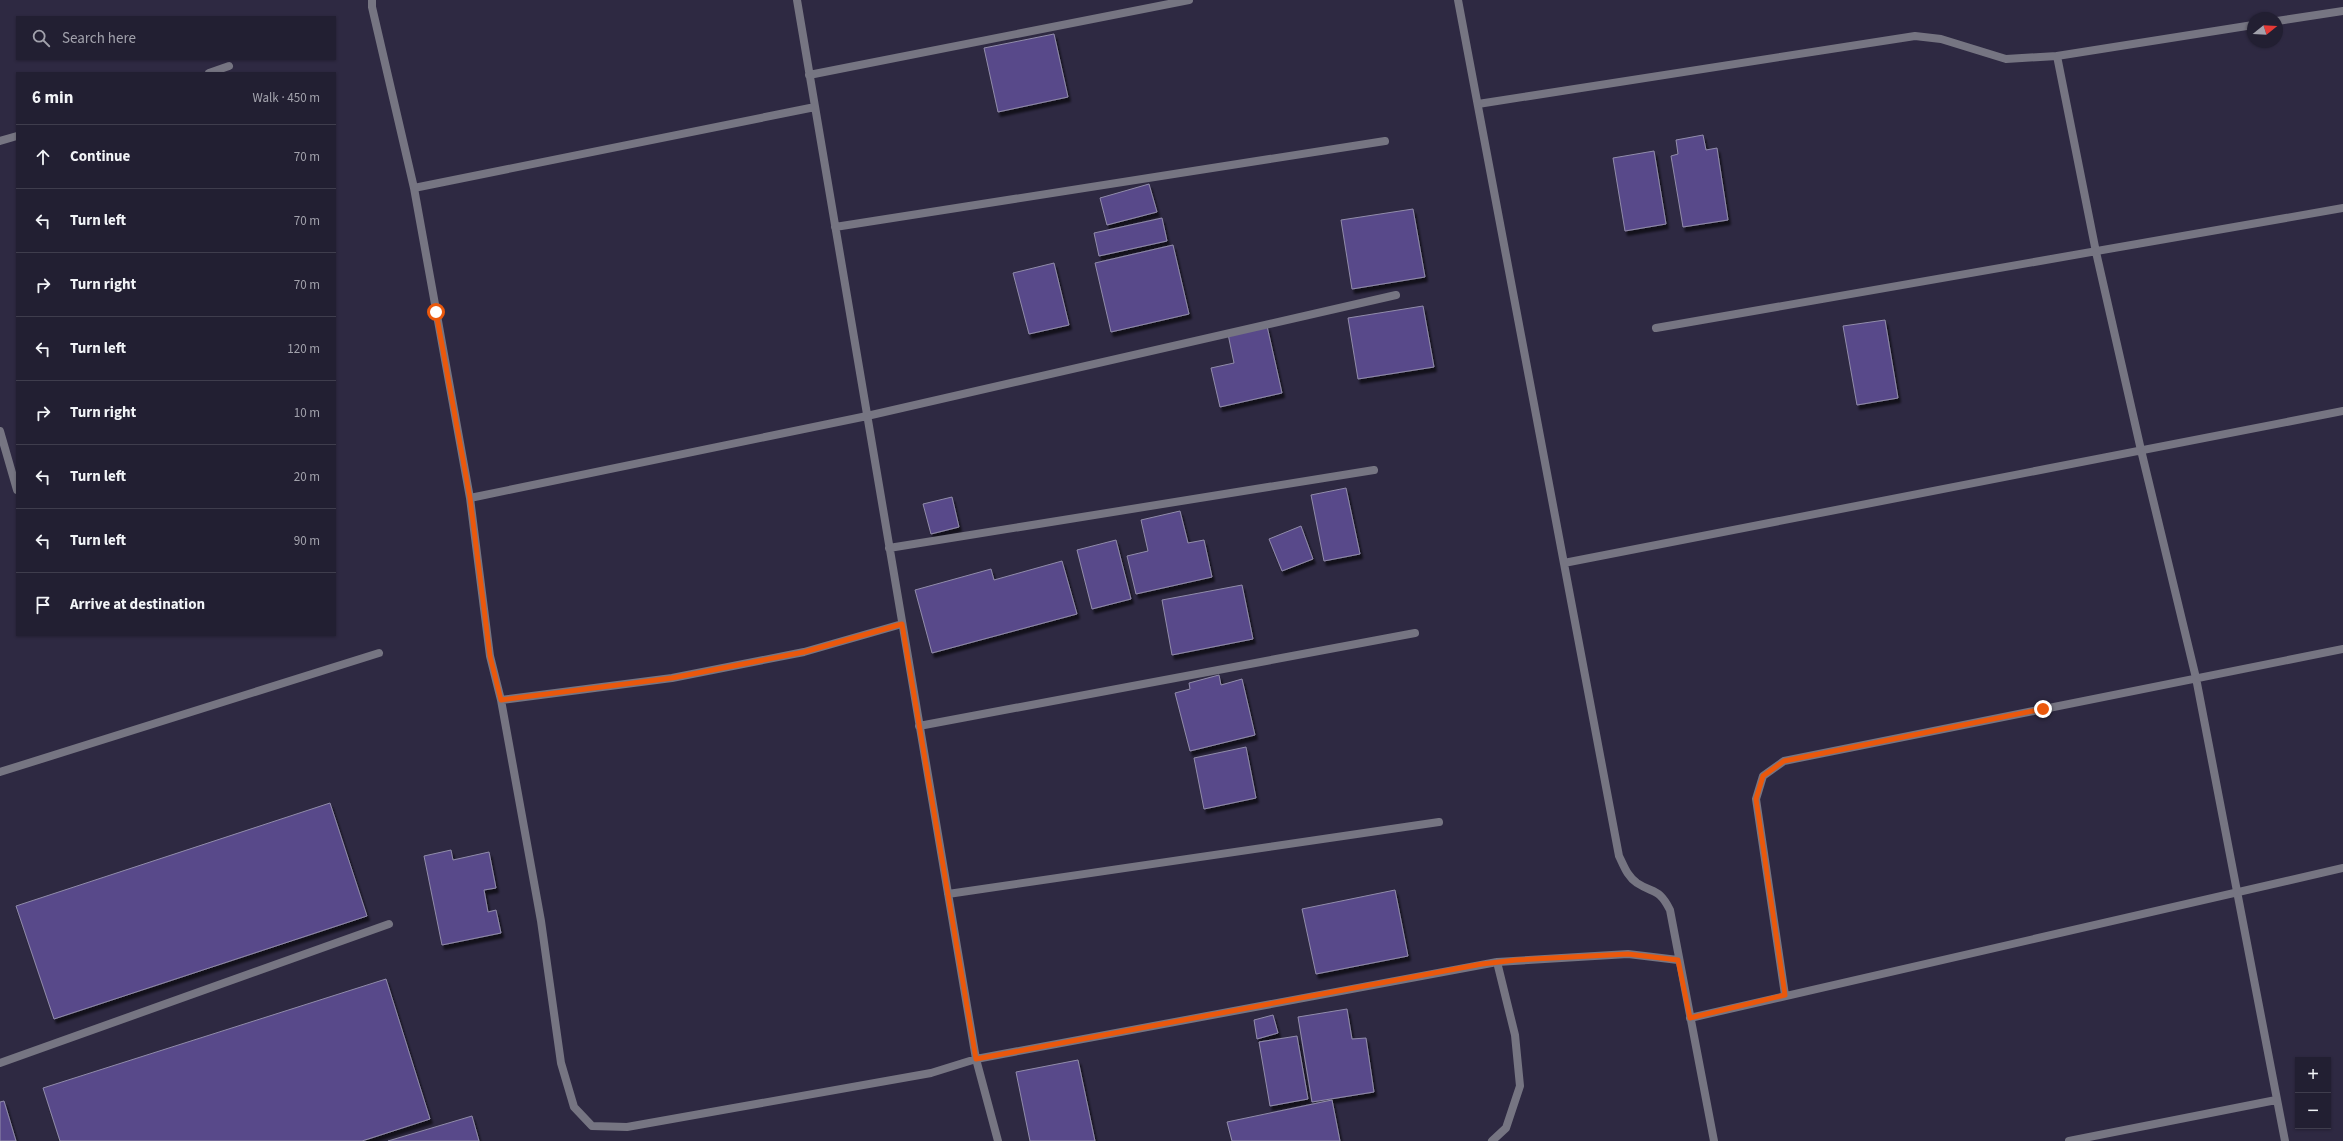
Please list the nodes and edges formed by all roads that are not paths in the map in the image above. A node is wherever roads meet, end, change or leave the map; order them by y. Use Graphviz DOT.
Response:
graph roads {
  1 [pos="372,0"];
  2 [pos="797,0"];
  3 [pos="1189,0"];
  4 [pos="1458,0"];
  5 [pos="2343,10"];
  6 [pos="2283,20"];
  7 [pos="2247,26"];
  8 [pos="2057,56"];
  9 [pos="229,66"];
  10 [pos="212,72"];
  11 [pos="809,75"];
  12 [pos="1478,104"];
  13 [pos="815,108"];
  14 [pos="16,136"];
  15 [pos="1385,141"];
  16 [pos="0,142"];
  17 [pos="414,188"];
  18 [pos="2343,208"];
  19 [pos="835,227"];
  20 [pos="2096,252"];
  21 [pos="1396,295"];
  22 [pos="1656,328"];
  23 [pos="2343,411"];
  24 [pos="867,416"];
  25 [pos="0,431"];
  26 [pos="2141,450"];
  27 [pos="1374,470"];
  28 [pos="16,487"];
  29 [pos="470,498"];
  30 [pos="889,548"];
  31 [pos="1564,563"];
  32 [pos="902,624"];
  33 [pos="1415,633"];
  34 [pos="2343,649"];
  35 [pos="379,653"];
  36 [pos="2196,678"];
  37 [pos="501,700"];
  38 [pos="920,726"];
  39 [pos="0,772"];
  40 [pos="1439,822"];
  41 [pos="2343,868"];
  42 [pos="2238,891"];
  43 [pos="948,894"];
  44 [pos="389,924"];
  45 [pos="1678,960"];
  46 [pos="1497,962"];
  47 [pos="1785,995"];
  48 [pos="1690,1018"];
  49 [pos="976,1059"];
  50 [pos="0,1063"];
  51 [pos="2276,1100"];
  52 [pos="998,1141"];
  53 [pos="1492,1141"];
  54 [pos="1714,1141"];
  55 [pos="2069,1141"];
  56 [pos="2285,1141"];
  1 -- 17 [label="street"];
  2 -- 11 [label="street"];
  3 -- 11 [label="street"];
  4 -- 12 [label="street"];
  5 -- 6 [label="street"];
  7 -- 8 [label="street"];
  8 -- 12 [label="street"];
  8 -- 20 [label="street"];
  9 -- 10 [label="street"];
  11 -- 13 [label="street"];
  12 -- 31 [label="street"];
  13 -- 17 [label="street"];
  13 -- 19 [label="street"];
  14 -- 16 [label="street"];
  15 -- 19 [label="street"];
  17 -- 29 [label="street"];
  18 -- 20 [label="street"];
  19 -- 24 [label="street"];
  20 -- 22 [label="street"];
  20 -- 26 [label="street"];
  21 -- 24 [label="street"];
  23 -- 26 [label="street"];
  24 -- 29 [label="street"];
  24 -- 30 [label="street"];
  25 -- 28 [label="street"];
  26 -- 31 [label="street"];
  26 -- 36 [label="street"];
  27 -- 30 [label="street"];
  29 -- 37 [label="street"];
  30 -- 32 [label="street"];
  31 -- 45 [label="street"];
  32 -- 37 [label="street"];
  32 -- 38 [label="street"];
  33 -- 38 [label="street"];
  34 -- 36 [label="street"];
  35 -- 39 [label="street"];
  36 -- 42 [label="street"];
  36 -- 47 [label="street"];
  37 -- 49 [label="street"];
  38 -- 43 [label="street"];
  40 -- 43 [label="street"];
  41 -- 42 [label="street"];
  42 -- 47 [label="street"];
  42 -- 51 [label="street"];
  43 -- 49 [label="street"];
  44 -- 50 [label="street"];
  45 -- 46 [label="street"];
  45 -- 48 [label="street"];
  46 -- 49 [label="street"];
  46 -- 53 [label="street"];
  47 -- 48 [label="street"];
  48 -- 54 [label="street"];
  49 -- 52 [label="street"];
  51 -- 55 [label="street"];
  51 -- 56 [label="street"];
}
